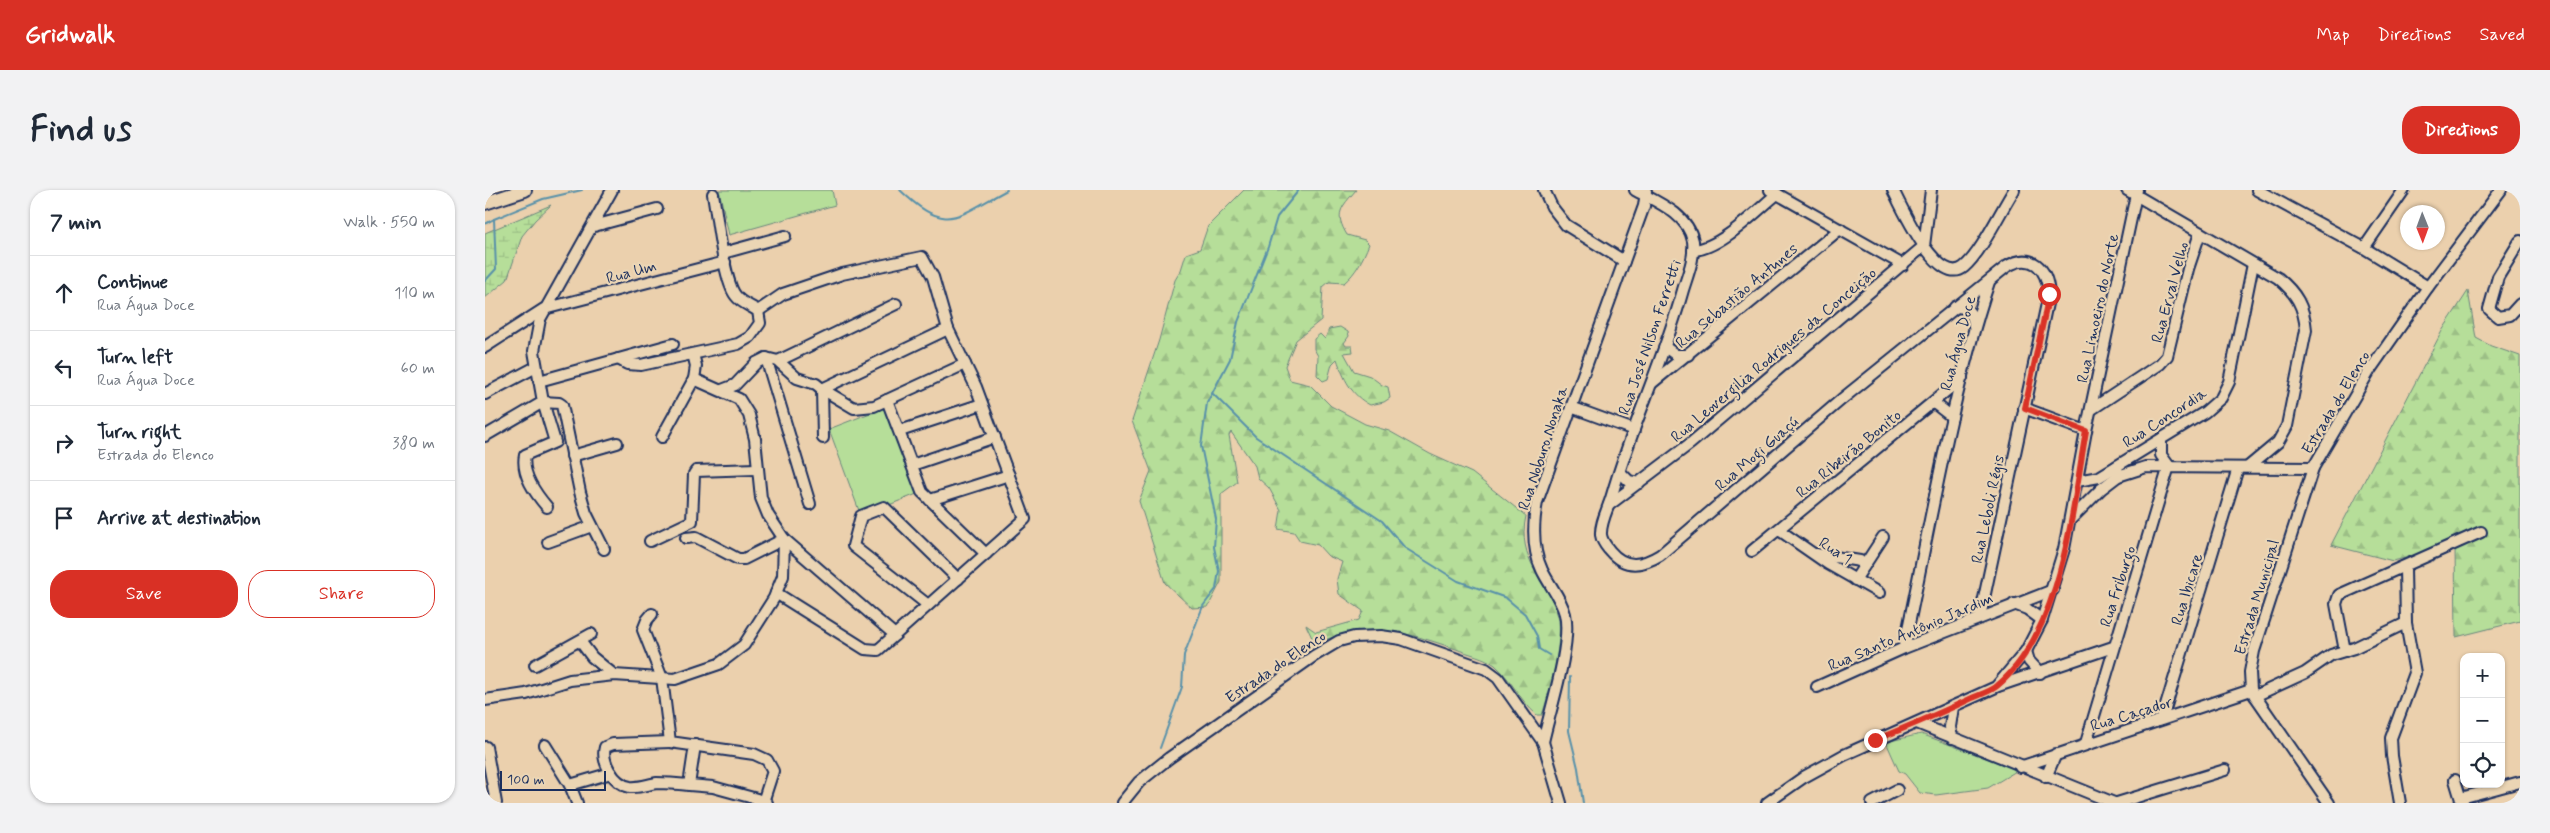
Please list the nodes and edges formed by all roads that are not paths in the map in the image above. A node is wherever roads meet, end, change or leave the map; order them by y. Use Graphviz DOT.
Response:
graph roads {
  1 [pos="525,190"];
  2 [pos="613,190"];
  3 [pos="1544,190"];
  4 [pos="1635,190"];
  5 [pos="1893,190"];
  6 [pos="1931,190"];
  7 [pos="2014,190"];
  8 [pos="2127,190"];
  9 [pos="2257,190"];
  10 [pos="2404,190"];
  11 [pos="2501,190"];
  12 [pos="1774,192"];
  13 [pos="1646,193"];
  14 [pos="713,194"];
  15 [pos="2136,194"];
  16 [pos="485,203"];
  17 [pos="657,209"];
  18 [pos="594,226"];
  19 [pos="1840,229"];
  20 [pos="2200,233"];
  21 [pos="785,236"];
  22 [pos="2520,241"];
  23 [pos="1924,246"];
  24 [pos="2364,248"];
  25 [pos="1693,250"];
  26 [pos="724,257"];
  27 [pos="1624,261"];
  28 [pos="2253,264"];
  29 [pos="1903,265"];
  30 [pos="1989,282"];
  31 [pos="2428,287"];
  32 [pos="896,304"];
  33 [pos="2520,304"];
  34 [pos="1955,306"];
  35 [pos="544,309"];
  36 [pos="758,311"];
  37 [pos="1974,327"];
  38 [pos="948,329"];
  39 [pos="673,344"];
  40 [pos="485,347"];
  41 [pos="1665,348"];
  42 [pos="693,354"];
  43 [pos="1688,355"];
  44 [pos="766,358"];
  45 [pos="618,359"];
  46 [pos="778,361"];
  47 [pos="965,364"];
  48 [pos="536,367"];
  49 [pos="1962,378"];
  50 [pos="694,379"];
  51 [pos="539,381"];
  52 [pos="1651,384"];
  53 [pos="822,389"];
  54 [pos="722,390"];
  55 [pos="485,394"];
  56 [pos="887,400"];
  57 [pos="543,402"];
  58 [pos="1934,403"];
  59 [pos="982,404"];
  60 [pos="1571,407"];
  61 [pos="2025,408"];
  62 [pos="2092,409"];
  63 [pos="1952,417"];
  64 [pos="1633,430"];
  65 [pos="900,431"];
  66 [pos="2086,431"];
  67 [pos="485,436"];
  68 [pos="662,438"];
  69 [pos="823,438"];
  70 [pos="995,438"];
  71 [pos="2161,440"];
  72 [pos="617,443"];
  73 [pos="572,456"];
  74 [pos="912,465"];
  75 [pos="2169,466"];
  76 [pos="2243,468"];
  77 [pos="2313,468"];
  78 [pos="757,469"];
  79 [pos="2117,471"];
  80 [pos="1619,472"];
  81 [pos="1009,476"];
  82 [pos="2077,481"];
  83 [pos="1639,483"];
  84 [pos="930,500"];
  85 [pos="810,504"];
  86 [pos="1609,505"];
  87 [pos="547,507"];
  88 [pos="2071,519"];
  89 [pos="592,526"];
  90 [pos="1779,530"];
  91 [pos="2481,532"];
  92 [pos="1883,537"];
  93 [pos="686,538"];
  94 [pos="784,539"];
  95 [pos="650,541"];
  96 [pos="548,542"];
  97 [pos="604,548"];
  98 [pos="1752,551"];
  99 [pos="987,554"];
  100 [pos="1813,554"];
  101 [pos="1864,566"];
  102 [pos="2405,568"];
  103 [pos="958,579"];
  104 [pos="1855,580"];
  105 [pos="2053,590"];
  106 [pos="776,593"];
  107 [pos="1879,593"];
  108 [pos="2014,604"];
  109 [pos="928,606"];
  110 [pos="652,614"];
  111 [pos="1980,617"];
  112 [pos="2042,620"];
  113 [pos="2406,623"];
  114 [pos="591,634"];
  115 [pos="895,635"];
  116 [pos="580,641"];
  117 [pos="2113,647"];
  118 [pos="1904,648"];
  119 [pos="2026,651"];
  120 [pos="2345,651"];
  121 [pos="535,665"];
  122 [pos="2041,673"];
  123 [pos="614,675"];
  124 [pos="662,678"];
  125 [pos="1817,687"];
  126 [pos="1996,687"];
  127 [pos="2253,693"];
  128 [pos="485,700"];
  129 [pos="1953,707"];
  130 [pos="2163,719"];
  131 [pos="1917,723"];
  132 [pos="1951,738"];
  133 [pos="670,742"];
  134 [pos="1543,742"];
  135 [pos="2086,743"];
  136 [pos="545,745"];
  137 [pos="695,745"];
  138 [pos="487,747"];
  139 [pos="2056,754"];
  140 [pos="2020,766"];
  141 [pos="2225,770"];
  142 [pos="611,773"];
  143 [pos="2046,777"];
  144 [pos="2455,780"];
  145 [pos="2520,782"];
  146 [pos="570,785"];
  147 [pos="689,785"];
  148 [pos="1897,790"];
  149 [pos="2153,791"];
  150 [pos="2399,800"];
  151 [pos="2461,800"];
  152 [pos="1124,801"];
  153 [pos="761,802"];
  154 [pos="1769,802"];
  155 [pos="496,803"];
  156 [pos="577,803"];
  157 [pos="1561,803"];
  158 [pos="1872,803"];
  159 [pos="2116,803"];
  160 [pos="2147,803"];
  161 [pos="2329,803"];
  1 -- 16 [label="main road"];
  2 -- 18 [label="street"];
  3 -- 27 [label="street"];
  4 -- 13 [label="street, Rua José Nilson Ferretti"];
  5 -- 23 [label="street"];
  6 -- 23 [label="street"];
  7 -- 23 [label="street"];
  8 -- 15 [label="street"];
  9 -- 24 [label="street"];
  10 -- 24 [label="street"];
  11 -- 31 [label="street, Estrada do Elenco"];
  12 -- 19 [label="street"];
  12 -- 25 [label="street"];
  13 -- 25 [label="street, Rua José Nilson Ferretti"];
  13 -- 27 [label="street, Rua Noburo Nonaka"];
  14 -- 26 [label="street"];
  15 -- 20 [label="street"];
  15 -- 62 [label="street, Rua Limoeiro do Norte"];
  17 -- 18 [label="street"];
  18 -- 35 [label="street"];
  19 -- 29 [label="street"];
  19 -- 43 [label="street, Rua Sebastião Antunes"];
  20 -- 28 [label="street"];
  20 -- 62 [label="street, Rua Erval Velho"];
  21 -- 26 [label="street, Rua Um"];
  22 -- 33 [label="street"];
  23 -- 29 [label="street, Rua Leovergilia Rodrigues da Conceição"];
  24 -- 31 [label="street"];
  25 -- 41 [label="street, Rua José Nilson Ferretti"];
  26 -- 35 [label="street, Rua Um"];
  26 -- 36 [label="street"];
  27 -- 60 [label="street, Rua Noburo Nonaka"];
  28 -- 71 [label="street, Rua Concordia"];
  28 -- 76 [label="street"];
  29 -- 83 [label="street, Rua Leovergilia Rodrigues da Conceição"];
  30 -- 34 [label="street, Rua Mogi Guaçú"];
  30 -- 37 [label="street, Rua Água Doce"];
  30 -- 61 [label="street, Rua Água Doce"];
  31 -- 77 [label="street, Estrada do Elenco"];
  32 -- 46 [label="street"];
  34 -- 37 [label="street"];
  34 -- 86 [label="street, Rua Mogi Guaçú"];
  35 -- 40 [label="street"];
  35 -- 48 [label="street"];
  36 -- 38 [label="street"];
  36 -- 42 [label="street"];
  37 -- 49 [label="street, Rua Água Doce"];
  38 -- 47 [label="street"];
  38 -- 53 [label="street"];
  39 -- 45 [label="street"];
  41 -- 43 [label="street"];
  41 -- 52 [label="street, Rua José Nilson Ferretti"];
  42 -- 45 [label="street"];
  42 -- 50 [label="street"];
  43 -- 52 [label="street, Rua Sebastião Antunes"];
  44 -- 46 [label="street"];
  44 -- 54 [label="street"];
  44 -- 85 [label="street"];
  45 -- 51 [label="street"];
  46 -- 53 [label="street"];
  47 -- 56 [label="street"];
  47 -- 59 [label="street"];
  48 -- 51 [label="street"];
  48 -- 55 [label="street"];
  49 -- 58 [label="street, Rua Ribeirão Bonito"];
  49 -- 63 [label="street, Rua Água Doce"];
  50 -- 54 [label="street"];
  50 -- 68 [label="street"];
  51 -- 57 [label="street"];
  52 -- 64 [label="street, Rua José Nilson Ferretti"];
  53 -- 56 [label="street"];
  53 -- 69 [label="street"];
  54 -- 78 [label="street"];
  56 -- 65 [label="street"];
  57 -- 67 [label="street"];
  57 -- 73 [label="street"];
  57 -- 87 [label="street"];
  58 -- 63 [label="street"];
  58 -- 90 [label="street, Rua Ribeirão Bonito"];
  59 -- 65 [label="street"];
  59 -- 70 [label="street"];
  60 -- 64 [label="street"];
  60 -- 134 [label="street, Rua Noburo Nonaka"];
  61 -- 66 [label="street"];
  61 -- 111 [label="street, Rua Leboli Régis"];
  62 -- 66 [label="street, Rua Limoeiro do Norte"];
  63 -- 118 [label="street, Rua Água Doce"];
  64 -- 80 [label="street, Rua José Nilson Ferretti"];
  65 -- 74 [label="street"];
  66 -- 82 [label="street"];
  70 -- 74 [label="street"];
  70 -- 81 [label="street"];
  71 -- 75 [label="street"];
  71 -- 79 [label="street, Rua Concordia"];
  72 -- 73 [label="street"];
  73 -- 89 [label="street"];
  74 -- 84 [label="street"];
  75 -- 76 [label="street, Estrada do Elenco"];
  75 -- 79 [label="street, Estrada do Elenco"];
  75 -- 117 [label="street, Rua Friburgo"];
  76 -- 77 [label="street, Estrada do Elenco"];
  76 -- 130 [label="street, Rua Ibicare"];
  77 -- 127 [label="street, Estrada Municipal"];
  78 -- 94 [label="street"];
  78 -- 95 [label="street"];
  79 -- 82 [label="street, Estrada do Elenco"];
  79 -- 88 [label="street, Estrada do Elenco"];
  80 -- 83 [label="street"];
  80 -- 86 [label="street, Rua José Nilson Ferretti"];
  81 -- 84 [label="street"];
  81 -- 99 [label="street"];
  82 -- 88 [label="street"];
  83 -- 86 [label="street, Rua Leovergilia Rodrigues da Conceição"];
  84 -- 99 [label="street"];
  88 -- 105 [label="street"];
  89 -- 96 [label="street"];
  89 -- 97 [label="street"];
  90 -- 98 [label="street, Rua Ribeirão Bonito"];
  90 -- 100 [label="street, Rua 1"];
  91 -- 102 [label="street"];
  92 -- 101 [label="street"];
  93 -- 94 [label="street"];
  94 -- 106 [label="street"];
  94 -- 115 [label="street"];
  99 -- 103 [label="street"];
  100 -- 101 [label="street"];
  100 -- 104 [label="street, Rua 1"];
  101 -- 104 [label="street"];
  102 -- 113 [label="street"];
  102 -- 120 [label="street"];
  103 -- 109 [label="street"];
  103 -- 109 [label="street"];
  104 -- 107 [label="street, Rua 1"];
  105 -- 108 [label="street, Rua Santo Antônio Jardim"];
  105 -- 112 [label="street"];
  106 -- 115 [label="street"];
  106 -- 124 [label="street"];
  108 -- 111 [label="street, Rua Santo Antônio Jardim"];
  108 -- 112 [label="street, Rua Santo Antônio Jardim"];
  109 -- 115 [label="street"];
  110 -- 124 [label="street"];
  111 -- 118 [label="street, Rua Santo Antônio Jardim"];
  112 -- 119 [label="street"];
  113 -- 120 [label="street, Rua Caçador"];
  113 -- 150 [label="street"];
  114 -- 116 [label="street"];
  116 -- 121 [label="street"];
  116 -- 123 [label="street"];
  117 -- 122 [label="street"];
  117 -- 135 [label="street, Rua Friburgo"];
  118 -- 125 [label="street, Rua Santo Antônio Jardim"];
  119 -- 122 [label="street"];
  119 -- 126 [label="street"];
  120 -- 127 [label="street, Rua Caçador"];
  122 -- 126 [label="street"];
  123 -- 124 [label="street"];
  123 -- 128 [label="street"];
  124 -- 133 [label="street"];
  126 -- 129 [label="street"];
  127 -- 130 [label="street, Rua Caçador"];
  127 -- 161 [label="street"];
  129 -- 131 [label="street"];
  129 -- 132 [label="street"];
  130 -- 135 [label="street, Rua Caçador"];
  131 -- 132 [label="street"];
  131 -- 154 [label="street"];
  132 -- 140 [label="street"];
  133 -- 137 [label="street"];
  133 -- 142 [label="street"];
  134 -- 152 [label="street, Estrada do Elenco"];
  134 -- 157 [label="street, Estrada do Elenco"];
  135 -- 139 [label="street, Rua Caçador"];
  136 -- 146 [label="street"];
  137 -- 147 [label="street"];
  137 -- 153 [label="street"];
  138 -- 155 [label="street"];
  139 -- 140 [label="street, Rua Caçador"];
  139 -- 143 [label="street"];
  140 -- 143 [label="street"];
  141 -- 149 [label="street"];
  142 -- 146 [label="street"];
  142 -- 147 [label="street"];
  143 -- 159 [label="street"];
  144 -- 151 [label="street"];
  145 -- 151 [label="street"];
  146 -- 156 [label="street"];
  147 -- 153 [label="street"];
  148 -- 158 [label="street"];
  149 -- 159 [label="street"];
  149 -- 160 [label="street"];
}
